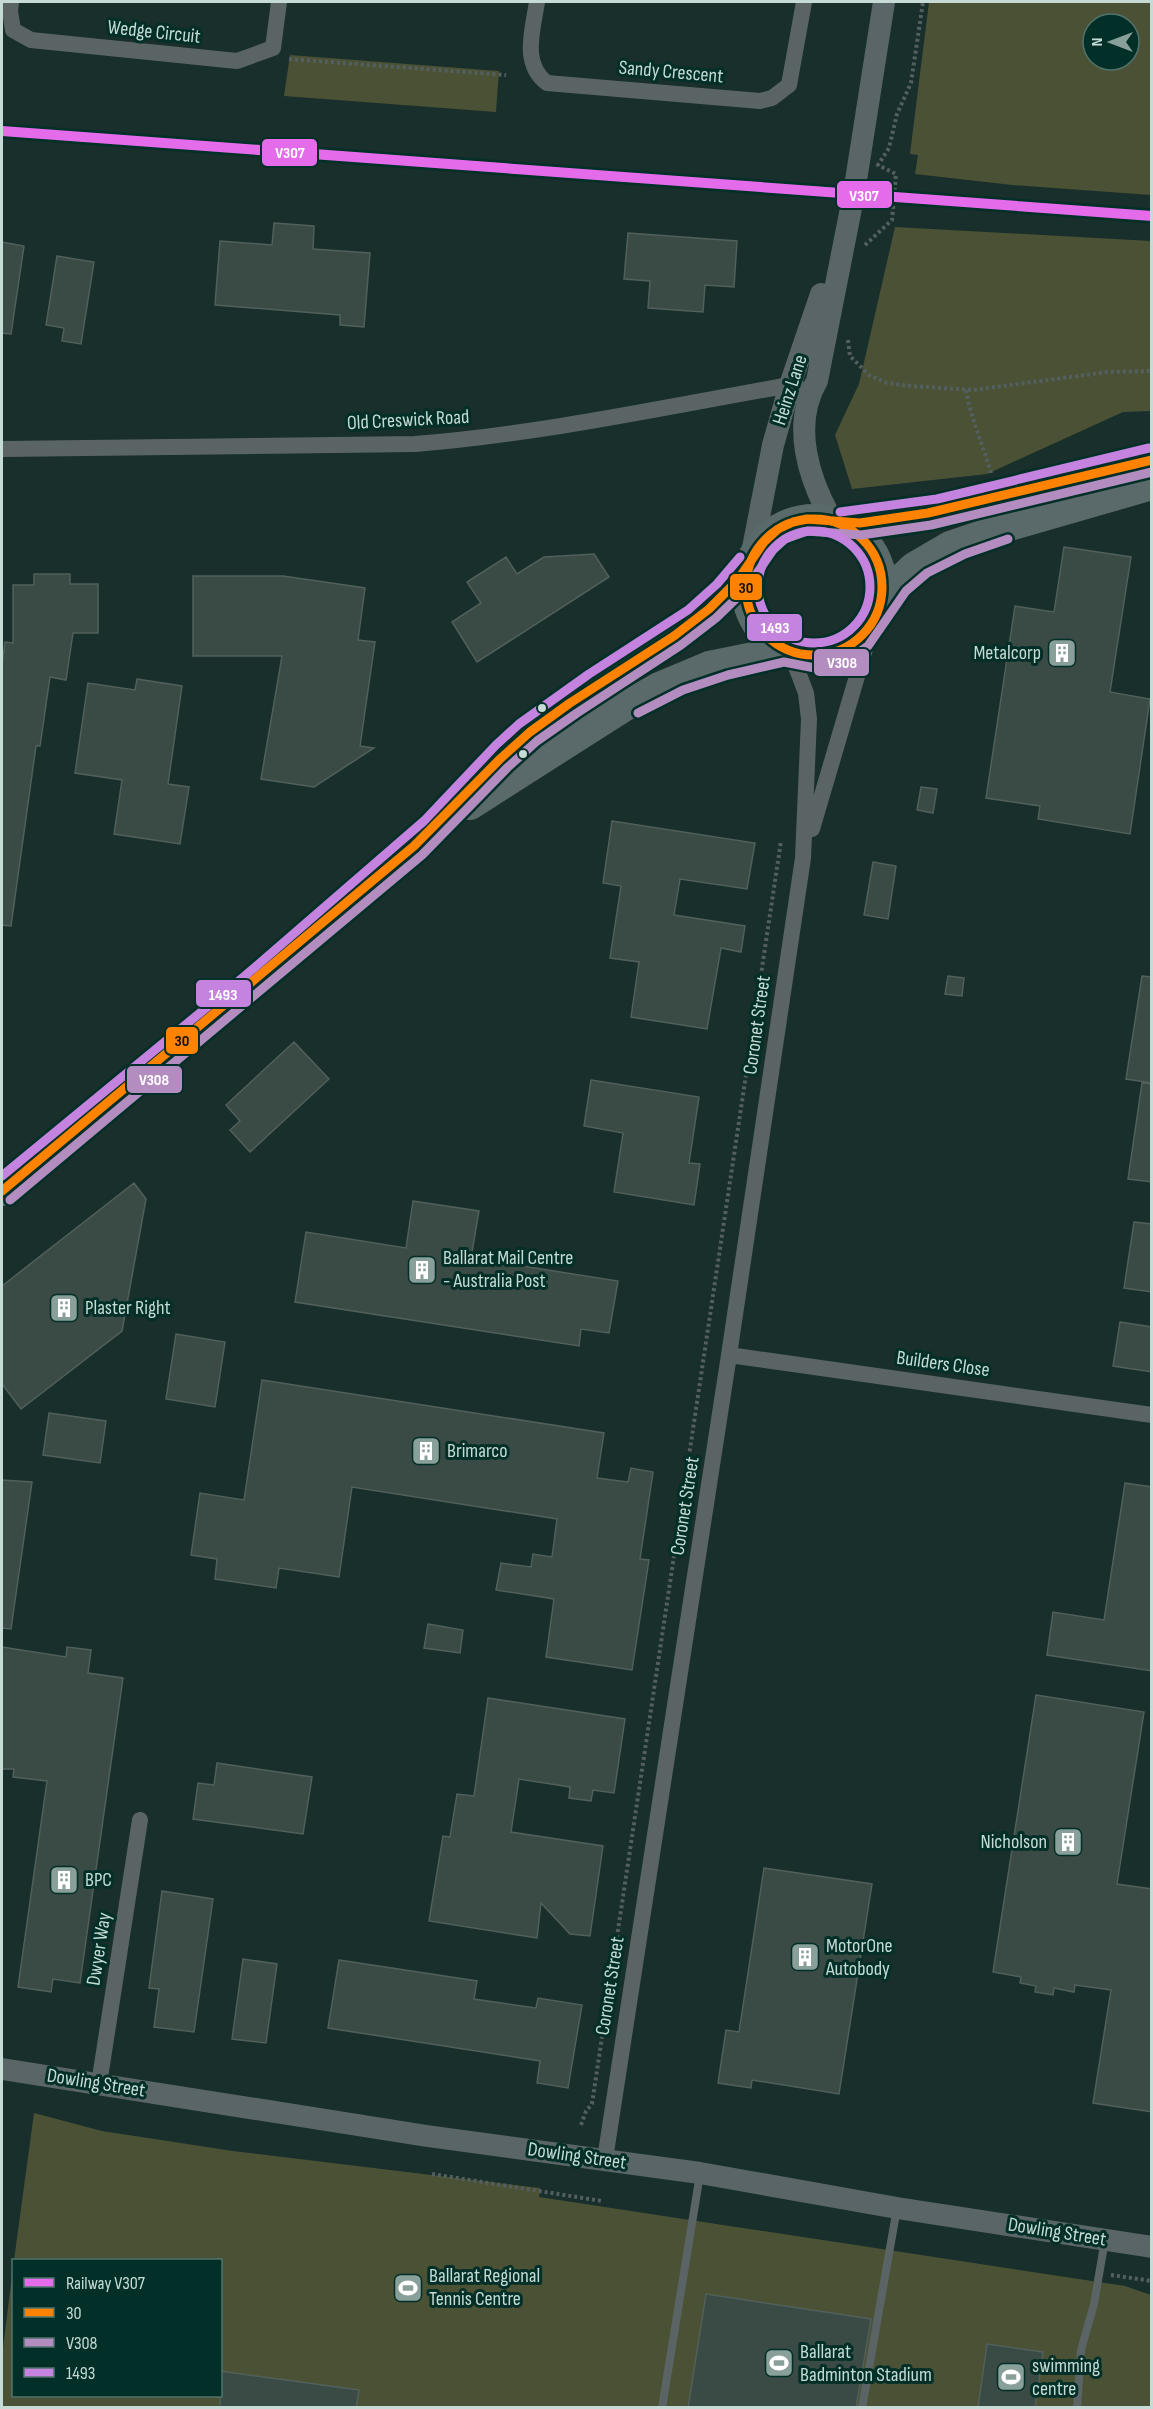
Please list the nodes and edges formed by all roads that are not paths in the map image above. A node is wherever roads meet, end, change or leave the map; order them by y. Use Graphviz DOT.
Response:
graph roads {
  1 [pos="11,2"];
  2 [pos="279,2"];
  3 [pos="537,2"];
  4 [pos="804,2"];
  5 [pos="884,2"];
  6 [pos="800,388"];
  7 [pos="2,448"];
  8 [pos="1152,460"];
  9 [pos="1152,485"];
  10 [pos="837,522"];
  11 [pos="750,564"];
  12 [pos="876,613"];
  13 [pos="788,650"];
  14 [pos="432,830"];
  15 [pos="803,858"];
  16 [pos="2,1191"];
  17 [pos="729,1354"];
  18 [pos="1152,1415"];
  19 [pos="141,1820"];
  20 [pos="2,2068"];
  21 [pos="99,2084"];
  22 [pos="605,2159"];
  23 [pos="700,2174"];
  24 [pos="897,2208"];
  25 [pos="1105,2240"];
  26 [pos="1152,2247"];
  27 [pos="662,2408"];
  28 [pos="862,2408"];
  29 [pos="1077,2408"];
  1 -- 2 [label="street, Wedge Circuit"];
  3 -- 4 [label="street, Sandy Crescent"];
  5 -- 6 [label="street, Heinz Lane"];
  6 -- 7 [label="street, Old Creswick Road"];
  6 -- 10 [label="street, Heinz Lane"];
  6 -- 11 [label="street, Heinz Lane"];
  8 -- 10 [label="highway"];
  9 -- 12 [label="highway"];
  10 -- 11 [label="highway"];
  10 -- 12 [label="highway"];
  11 -- 13 [label="highway"];
  11 -- 14 [label="highway"];
  12 -- 13 [label="highway"];
  12 -- 15 [label="street, Coronet Street"];
  13 -- 14 [label="highway"];
  13 -- 15 [label="street, Coronet Street"];
  14 -- 16 [label="highway"];
  15 -- 17 [label="street, Coronet Street"];
  17 -- 18 [label="street, Builders Close"];
  17 -- 22 [label="street, Coronet Street"];
  19 -- 21 [label="street, Dwyer Way"];
  20 -- 21 [label="street, Dowling Street"];
  21 -- 22 [label="street, Dowling Street"];
  22 -- 23 [label="street, Dowling Street"];
  23 -- 24 [label="street, Dowling Street"];
  23 -- 27 [label="lane"];
  24 -- 25 [label="street, Dowling Street"];
  24 -- 28 [label="lane"];
  25 -- 26 [label="street, Dowling Street"];
  25 -- 29 [label="lane"];
}
